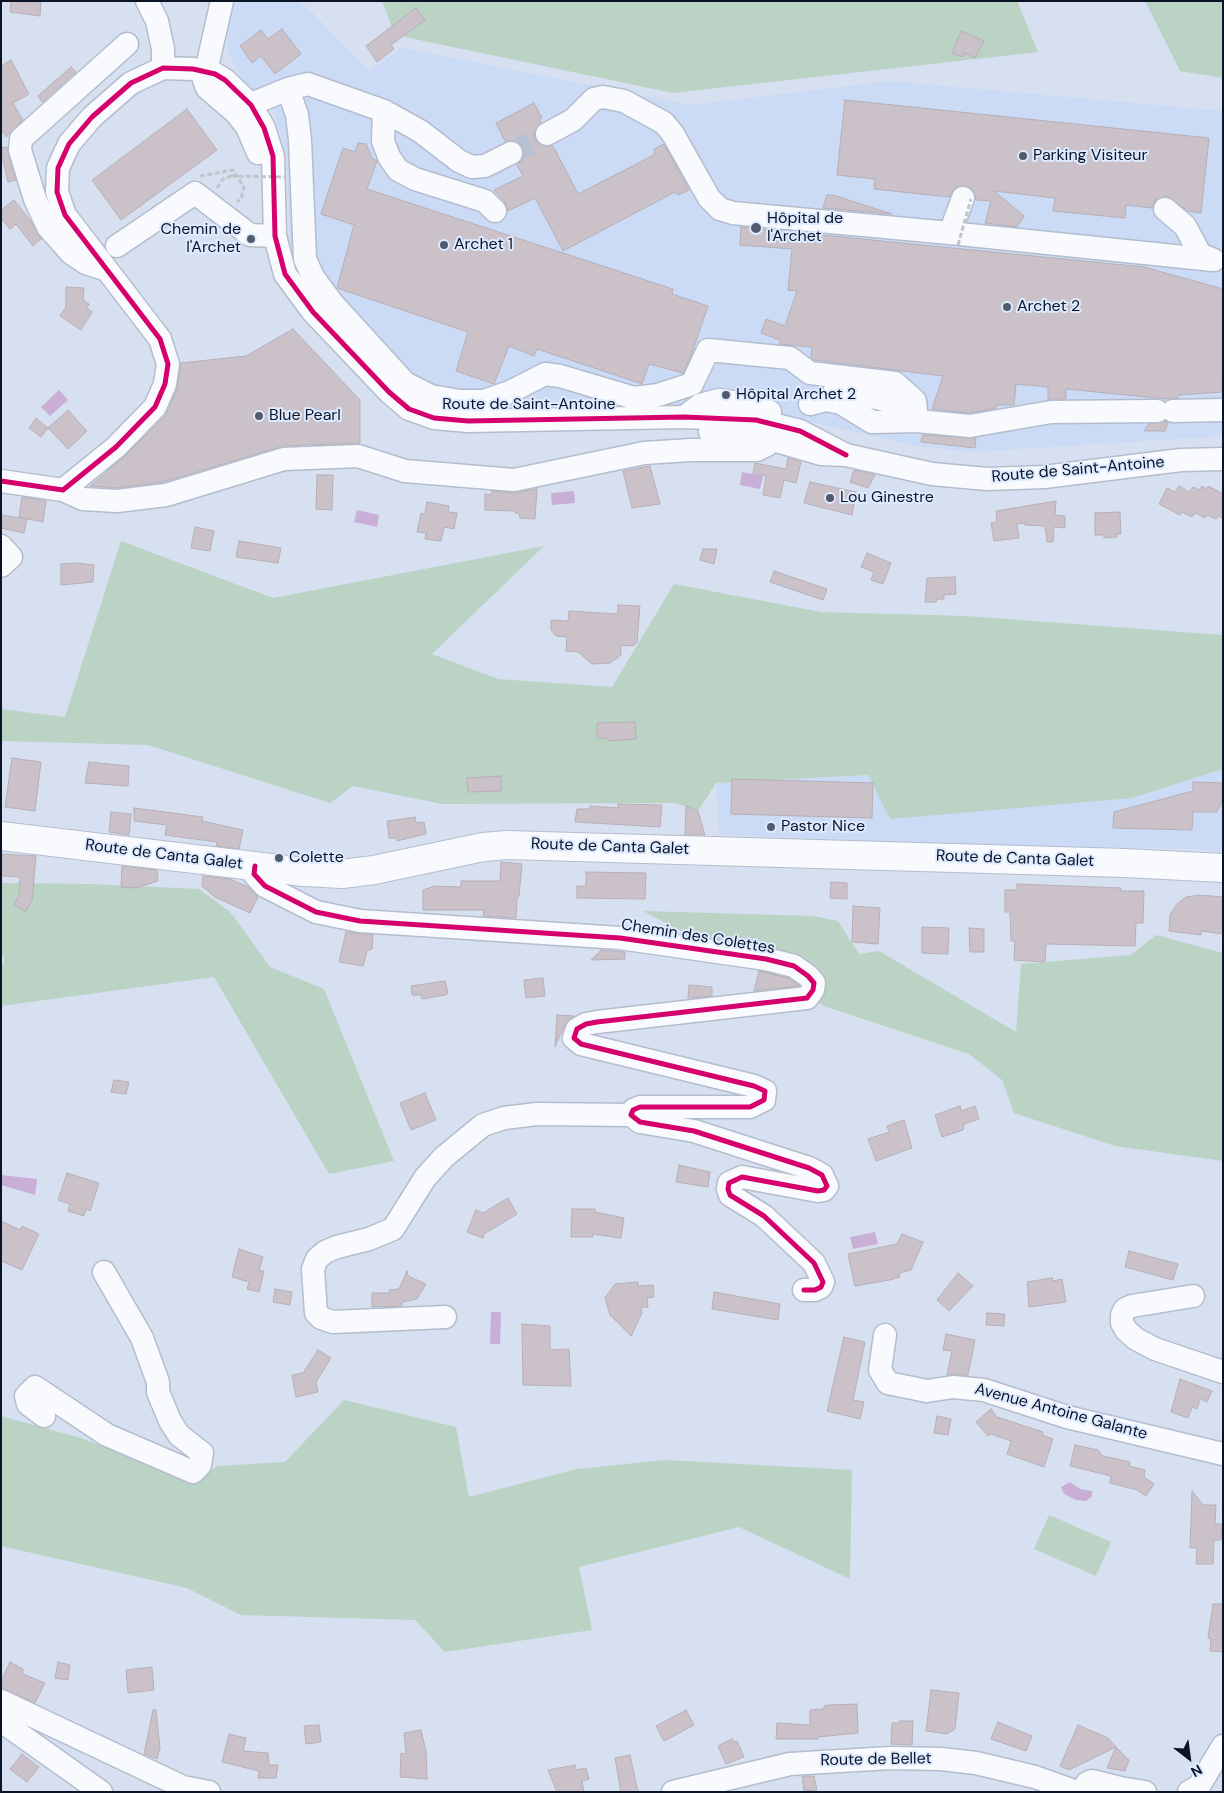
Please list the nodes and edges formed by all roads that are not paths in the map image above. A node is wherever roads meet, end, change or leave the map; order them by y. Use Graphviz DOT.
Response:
graph roads {
  1 [pos="147,1"];
  2 [pos="222,1"];
  3 [pos="127,44"];
  4 [pos="163,68"];
  5 [pos="205,72"];
  6 [pos="288,89"];
  7 [pos="220,98"];
  8 [pos="252,105"];
  9 [pos="384,111"];
  10 [pos="547,134"];
  11 [pos="511,153"];
  12 [pos="967,199"];
  13 [pos="1165,209"];
  14 [pos="495,211"];
  15 [pos="268,236"];
  16 [pos="954,239"];
  17 [pos="117,246"];
  18 [pos="1218,260"];
  19 [pos="108,270"];
  20 [pos="525,383"];
  21 [pos="1223,410"];
  22 [pos="917,421"];
  23 [pos="534,426"];
  24 [pos="788,436"];
  25 [pos="1223,458"];
  26 [pos="1,480"];
  27 [pos="63,490"];
  28 [pos="1,546"];
  29 [pos="1,566"];
  30 [pos="1,836"];
  31 [pos="255,866"];
  32 [pos="1223,868"];
  33 [pos="631,1115"];
  34 [pos="104,1272"];
  35 [pos="804,1290"];
  36 [pos="1193,1296"];
  37 [pos="445,1317"];
  38 [pos="885,1335"];
  39 [pos="1223,1372"];
  40 [pos="44,1416"];
  41 [pos="1223,1454"];
  42 [pos="1,1701"];
  43 [pos="1,1721"];
  44 [pos="1223,1746"];
  45 [pos="101,1792"];
  46 [pos="209,1792"];
  47 [pos="673,1792"];
  48 [pos="1077,1792"];
  49 [pos="1082,1792"];
  50 [pos="1145,1792"];
  51 [pos="1189,1792"];
  1 -- 4 [label="street"];
  2 -- 5 [label="street"];
  3 -- 19 [label="street"];
  4 -- 5 [label="street, Route de Saint-Antoine"];
  4 -- 19 [label="street"];
  5 -- 7 [label="street, Route de Saint-Antoine"];
  5 -- 8 [label="street, Route de Saint-Antoine"];
  6 -- 8 [label="street"];
  6 -- 9 [label="street"];
  6 -- 20 [label="street"];
  7 -- 8 [label="street"];
  7 -- 15 [label="street, Route de Saint-Antoine"];
  8 -- 15 [label="street, Route de Saint-Antoine"];
  9 -- 11 [label="street"];
  9 -- 14 [label="street"];
  10 -- 16 [label="street"];
  12 -- 16 [label="street"];
  13 -- 18 [label="street"];
  15 -- 17 [label="street"];
  15 -- 23 [label="street, Route de Saint-Antoine"];
  16 -- 18 [label="street"];
  19 -- 27 [label="street"];
  20 -- 22 [label="street"];
  20 -- 23 [label="street"];
  21 -- 22 [label="street"];
  22 -- 24 [label="street"];
  23 -- 24 [label="street, Route de Saint-Antoine"];
  23 -- 24 [label="street, Route de Saint-Antoine"];
  24 -- 25 [label="street, Route de Saint-Antoine"];
  24 -- 27 [label="street"];
  26 -- 27 [label="street"];
  28 -- 29 [label="street"];
  30 -- 31 [label="main road, Route de Canta Galet"];
  31 -- 32 [label="main road, Route de Canta Galet"];
  31 -- 33 [label="street, Chemin des Colettes"];
  33 -- 35 [label="street"];
  33 -- 37 [label="street"];
  34 -- 40 [label="street"];
  36 -- 39 [label="street"];
  38 -- 41 [label="street, Avenue Antoine Galante"];
  42 -- 46 [label="street"];
  43 -- 45 [label="street"];
  44 -- 51 [label="street"];
  47 -- 48 [label="street, Route de Bellet"];
  49 -- 50 [label="street"];
}
